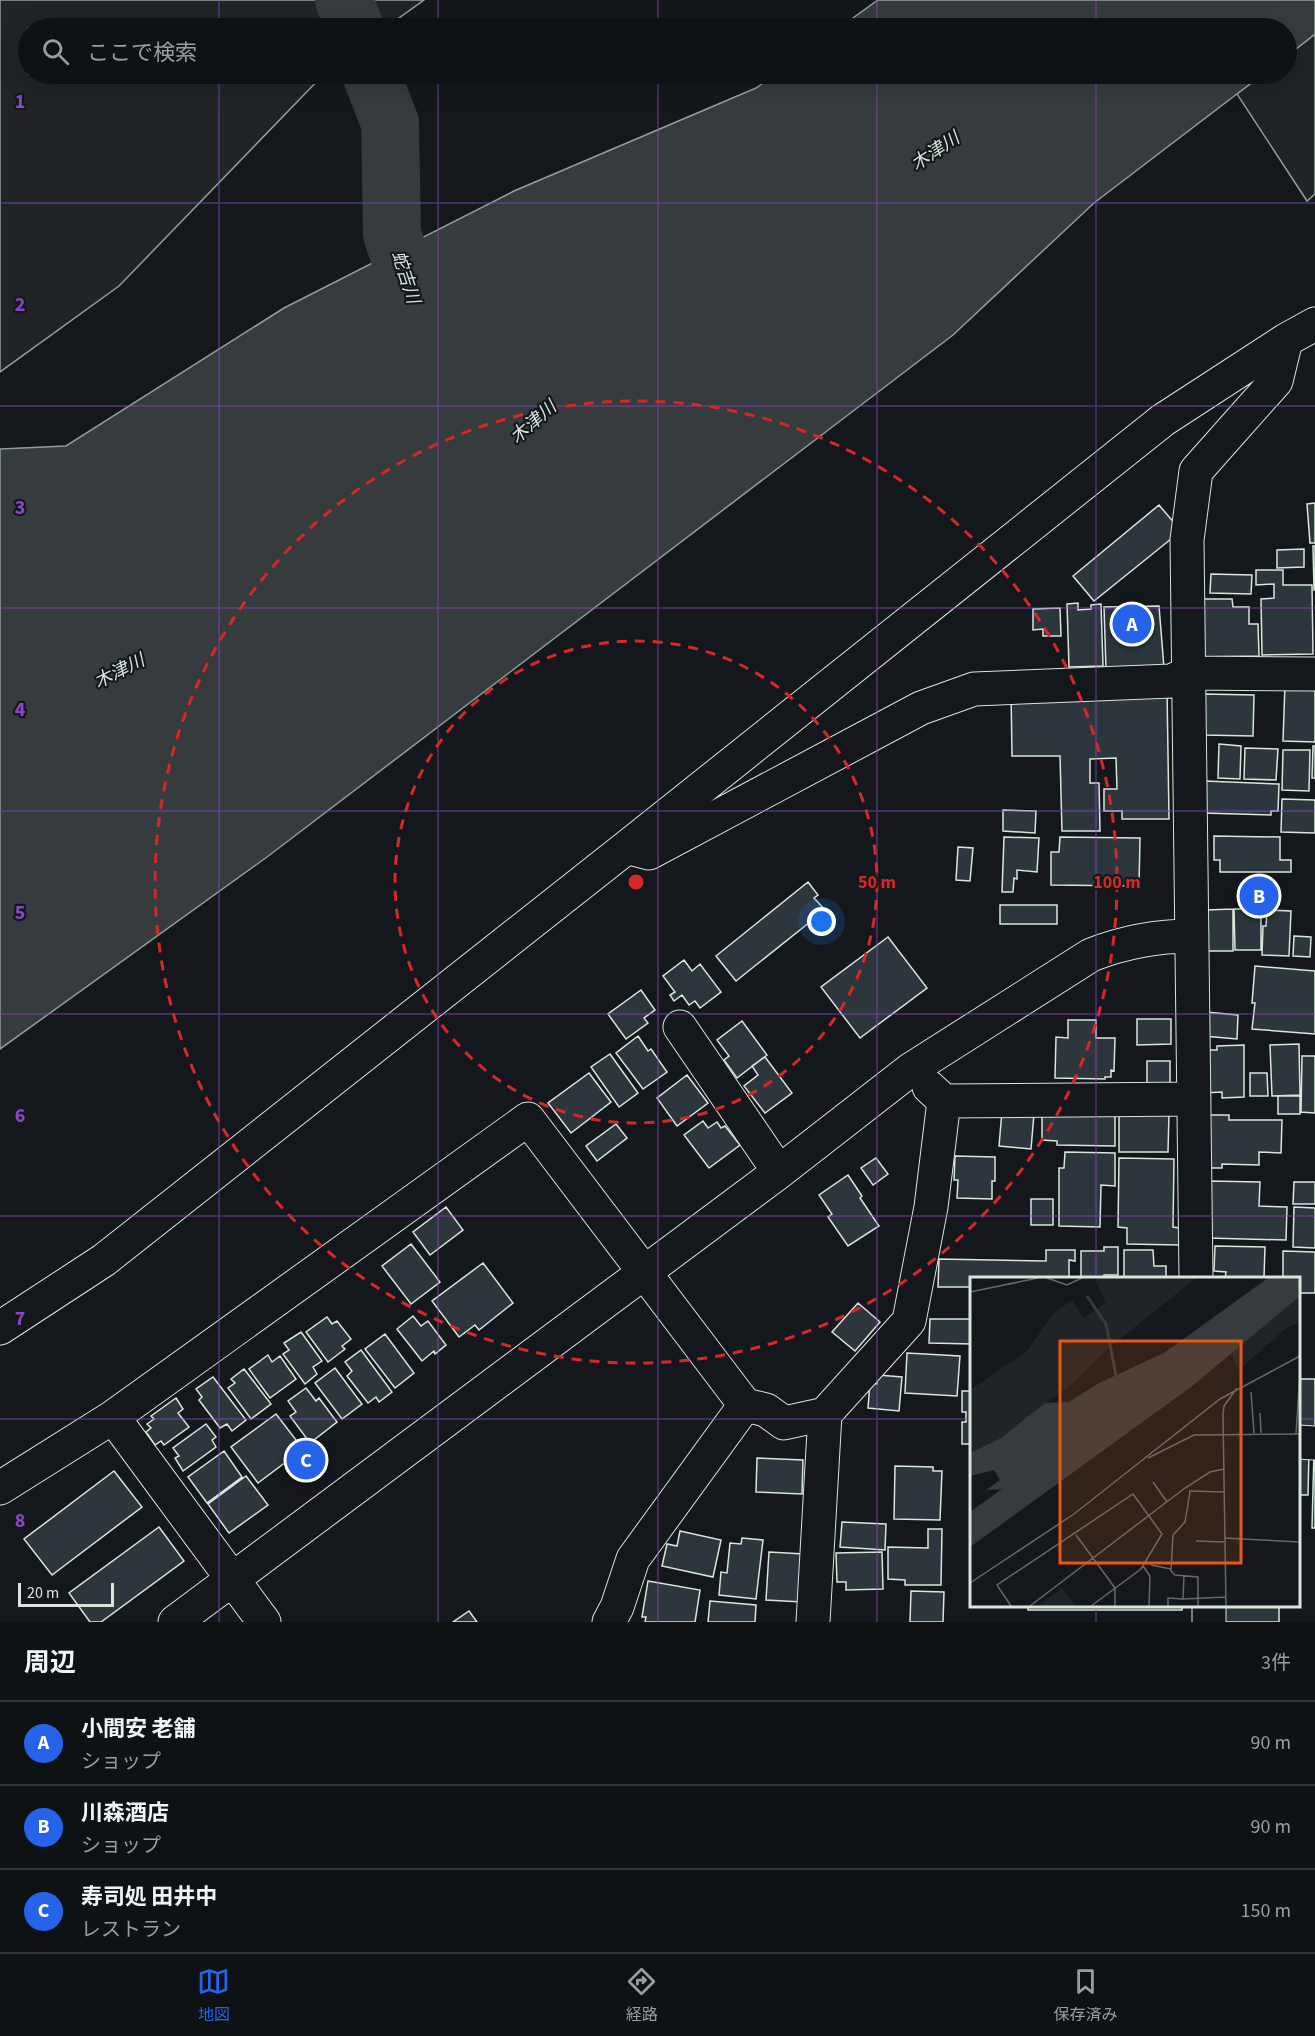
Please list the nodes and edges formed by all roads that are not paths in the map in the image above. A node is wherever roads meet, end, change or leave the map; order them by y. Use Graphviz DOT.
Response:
graph roads {
  1 [pos="1315,324"];
  2 [pos="1286,340"];
  3 [pos="1188,674"];
  4 [pos="1315,674"];
  5 [pos="627,847"];
  6 [pos="1192,936"];
  7 [pos="680,1027"];
  8 [pos="910,1070"];
  9 [pos="1194,1100"];
  10 [pos="944,1101"];
  11 [pos="779,1172"];
  12 [pos="644,1272"];
  13 [pos="1196,1277"];
  14 [pos="0,1328"];
  15 [pos="745,1405"];
  16 [pos="825,1414"];
  17 [pos="112,1417"];
  18 [pos="1300,1442"];
  19 [pos="1315,1443"];
  20 [pos="0,1488"];
  21 [pos="233,1578"];
  22 [pos="175,1622"];
  23 [pos="264,1622"];
  24 [pos="609,1622"];
  25 [pos="813,1622"];
  1 -- 2 [label="street"];
  2 -- 3 [label="street"];
  2 -- 5 [label="street"];
  3 -- 4 [label="street"];
  3 -- 5 [label="street"];
  3 -- 6 [label="street"];
  5 -- 14 [label="street"];
  6 -- 8 [label="street"];
  6 -- 9 [label="street"];
  7 -- 11 [label="street"];
  8 -- 10 [label="street"];
  8 -- 11 [label="street"];
  9 -- 10 [label="street"];
  9 -- 13 [label="street"];
  10 -- 16 [label="street"];
  11 -- 12 [label="street"];
  12 -- 15 [label="street"];
  12 -- 17 [label="street"];
  12 -- 21 [label="street"];
  15 -- 16 [label="street"];
  15 -- 24 [label="street"];
  16 -- 25 [label="street"];
  17 -- 20 [label="street"];
  17 -- 21 [label="street"];
  18 -- 19 [label="street"];
  21 -- 22 [label="street"];
  21 -- 23 [label="street"];
}
